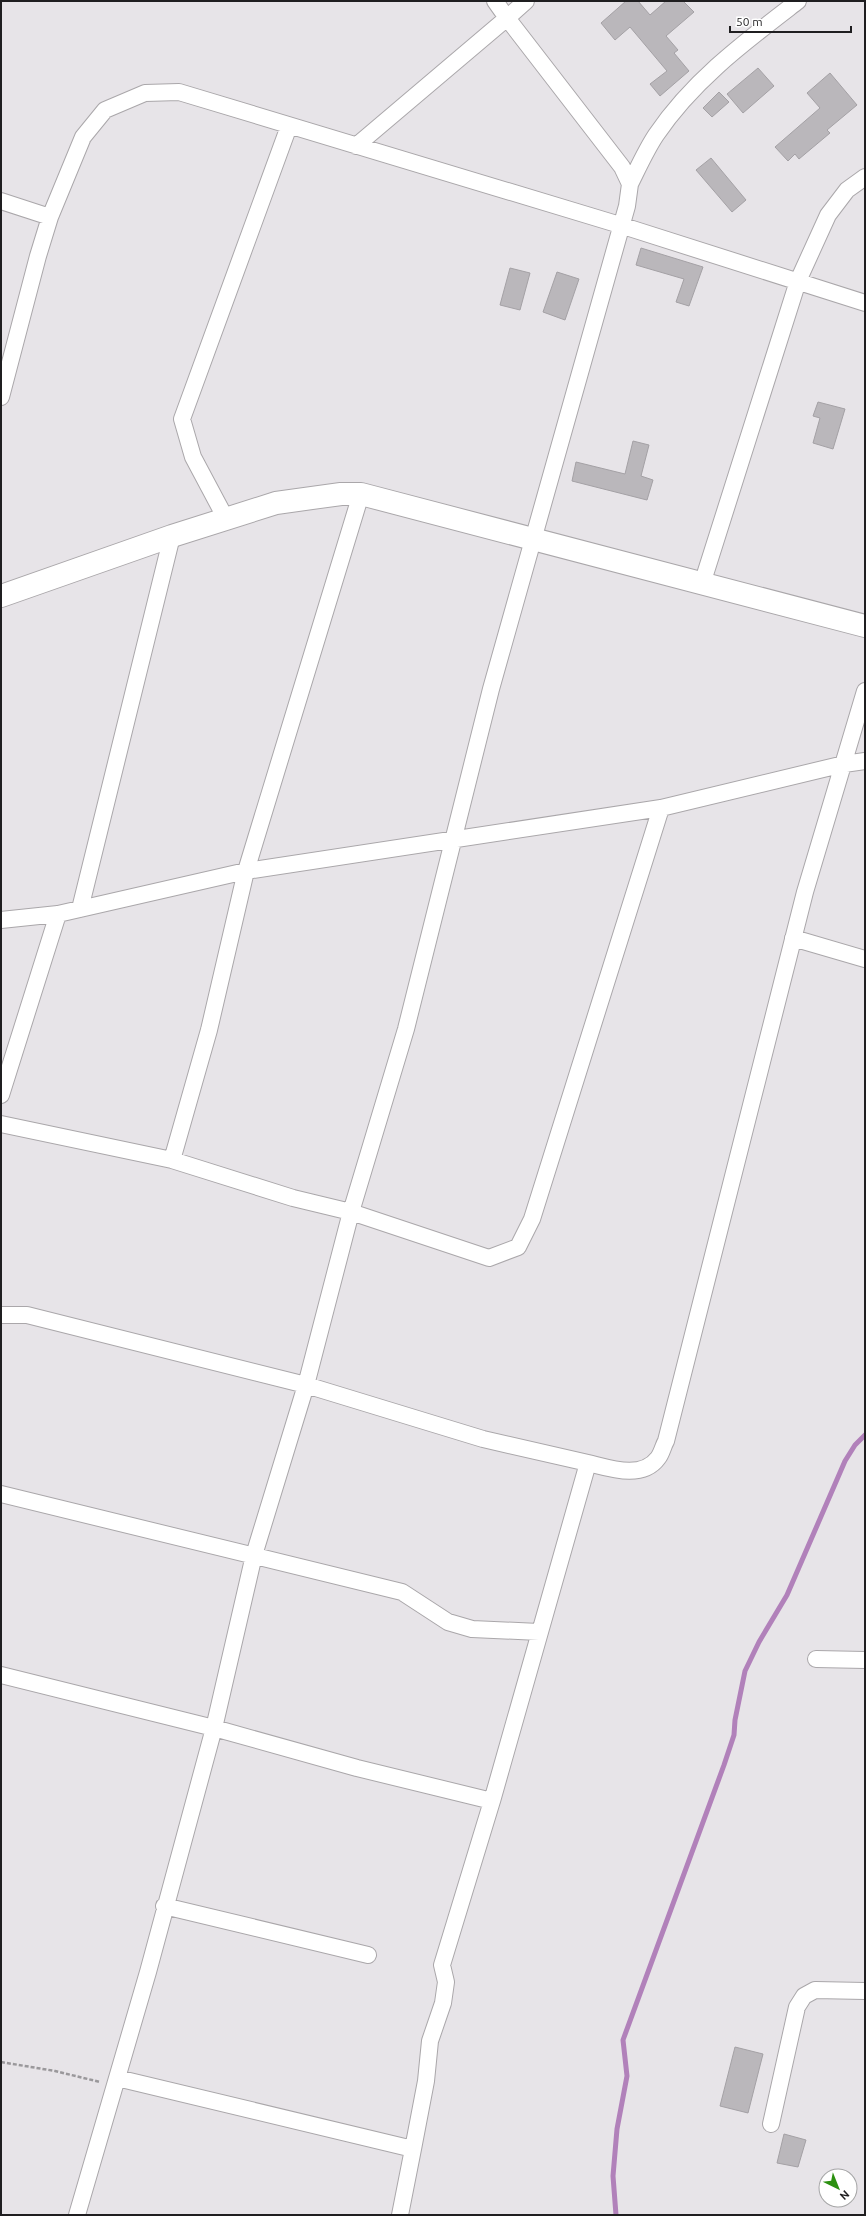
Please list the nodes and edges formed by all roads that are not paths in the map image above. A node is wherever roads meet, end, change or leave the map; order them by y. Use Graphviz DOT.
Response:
graph roads {
  1 [pos="495,1"];
  2 [pos="526,1"];
  3 [pos="798,1"];
  4 [pos="507,18"];
  5 [pos="289,126"];
  6 [pos="356,146"];
  7 [pos="865,177"];
  8 [pos="630,184"];
  9 [pos="1,201"];
  10 [pos="50,217"];
  11 [pos="620,225"];
  12 [pos="798,281"];
  13 [pos="865,303"];
  14 [pos="1,396"];
  15 [pos="361,494"];
  16 [pos="226,519"];
  17 [pos="172,536"];
  18 [pos="533,540"];
  19 [pos="702,584"];
  20 [pos="1,596"];
  21 [pos="865,626"];
  22 [pos="865,691"];
  23 [pos="865,762"];
  24 [pos="844,764"];
  25 [pos="661,808"];
  26 [pos="452,841"];
  27 [pos="246,871"];
  28 [pos="80,909"];
  29 [pos="58,914"];
  30 [pos="1,920"];
  31 [pos="793,938"];
  32 [pos="865,958"];
  33 [pos="1,1095"];
  34 [pos="1,1124"];
  35 [pos="172,1160"];
  36 [pos="351,1212"];
  37 [pos="1,1314"];
  38 [pos="306,1385"];
  39 [pos="588,1463"];
  40 [pos="1,1494"];
  41 [pos="254,1555"];
  42 [pos="539,1632"];
  43 [pos="816,1659"];
  44 [pos="865,1660"];
  45 [pos="1,1675"];
  46 [pos="214,1728"];
  47 [pos="492,1800"];
  48 [pos="164,1906"];
  49 [pos="368,1955"];
  50 [pos="865,1991"];
  51 [pos="116,2082"];
  52 [pos="771,2124"];
  53 [pos="413,2149"];
  54 [pos="77,2215"];
  55 [pos="400,2215"];
  1 -- 4 [label="street"];
  2 -- 4 [label="street"];
  3 -- 8 [label="street"];
  4 -- 6 [label="street"];
  4 -- 8 [label="street"];
  5 -- 6 [label="street"];
  5 -- 10 [label="street"];
  5 -- 16 [label="street"];
  6 -- 11 [label="street"];
  7 -- 12 [label="street"];
  8 -- 11 [label="street"];
  9 -- 10 [label="street"];
  10 -- 14 [label="street"];
  11 -- 12 [label="street"];
  11 -- 18 [label="street"];
  12 -- 13 [label="street"];
  12 -- 19 [label="street"];
  15 -- 16 [label="main road"];
  15 -- 18 [label="main road"];
  15 -- 27 [label="street"];
  16 -- 17 [label="main road"];
  17 -- 20 [label="main road"];
  17 -- 28 [label="street"];
  18 -- 19 [label="main road"];
  18 -- 26 [label="street"];
  19 -- 21 [label="main road"];
  22 -- 24 [label="street"];
  23 -- 24 [label="street"];
  24 -- 25 [label="street"];
  24 -- 31 [label="street"];
  25 -- 26 [label="street"];
  25 -- 36 [label="street"];
  26 -- 27 [label="street"];
  26 -- 36 [label="street"];
  27 -- 28 [label="street"];
  27 -- 35 [label="street"];
  28 -- 29 [label="street"];
  29 -- 30 [label="street"];
  29 -- 33 [label="street"];
  31 -- 32 [label="street"];
  31 -- 39 [label="street"];
  34 -- 35 [label="street"];
  35 -- 36 [label="street"];
  36 -- 38 [label="street"];
  37 -- 38 [label="street"];
  38 -- 39 [label="street"];
  38 -- 41 [label="street"];
  39 -- 42 [label="street"];
  40 -- 41 [label="street"];
  41 -- 42 [label="street"];
  41 -- 46 [label="street"];
  42 -- 47 [label="street"];
  43 -- 44 [label="street"];
  45 -- 46 [label="street"];
  46 -- 47 [label="street"];
  46 -- 48 [label="street"];
  47 -- 53 [label="street"];
  48 -- 49 [label="street"];
  48 -- 51 [label="street"];
  50 -- 52 [label="street"];
  51 -- 53 [label="street"];
  51 -- 54 [label="street"];
  53 -- 55 [label="street"];
}
